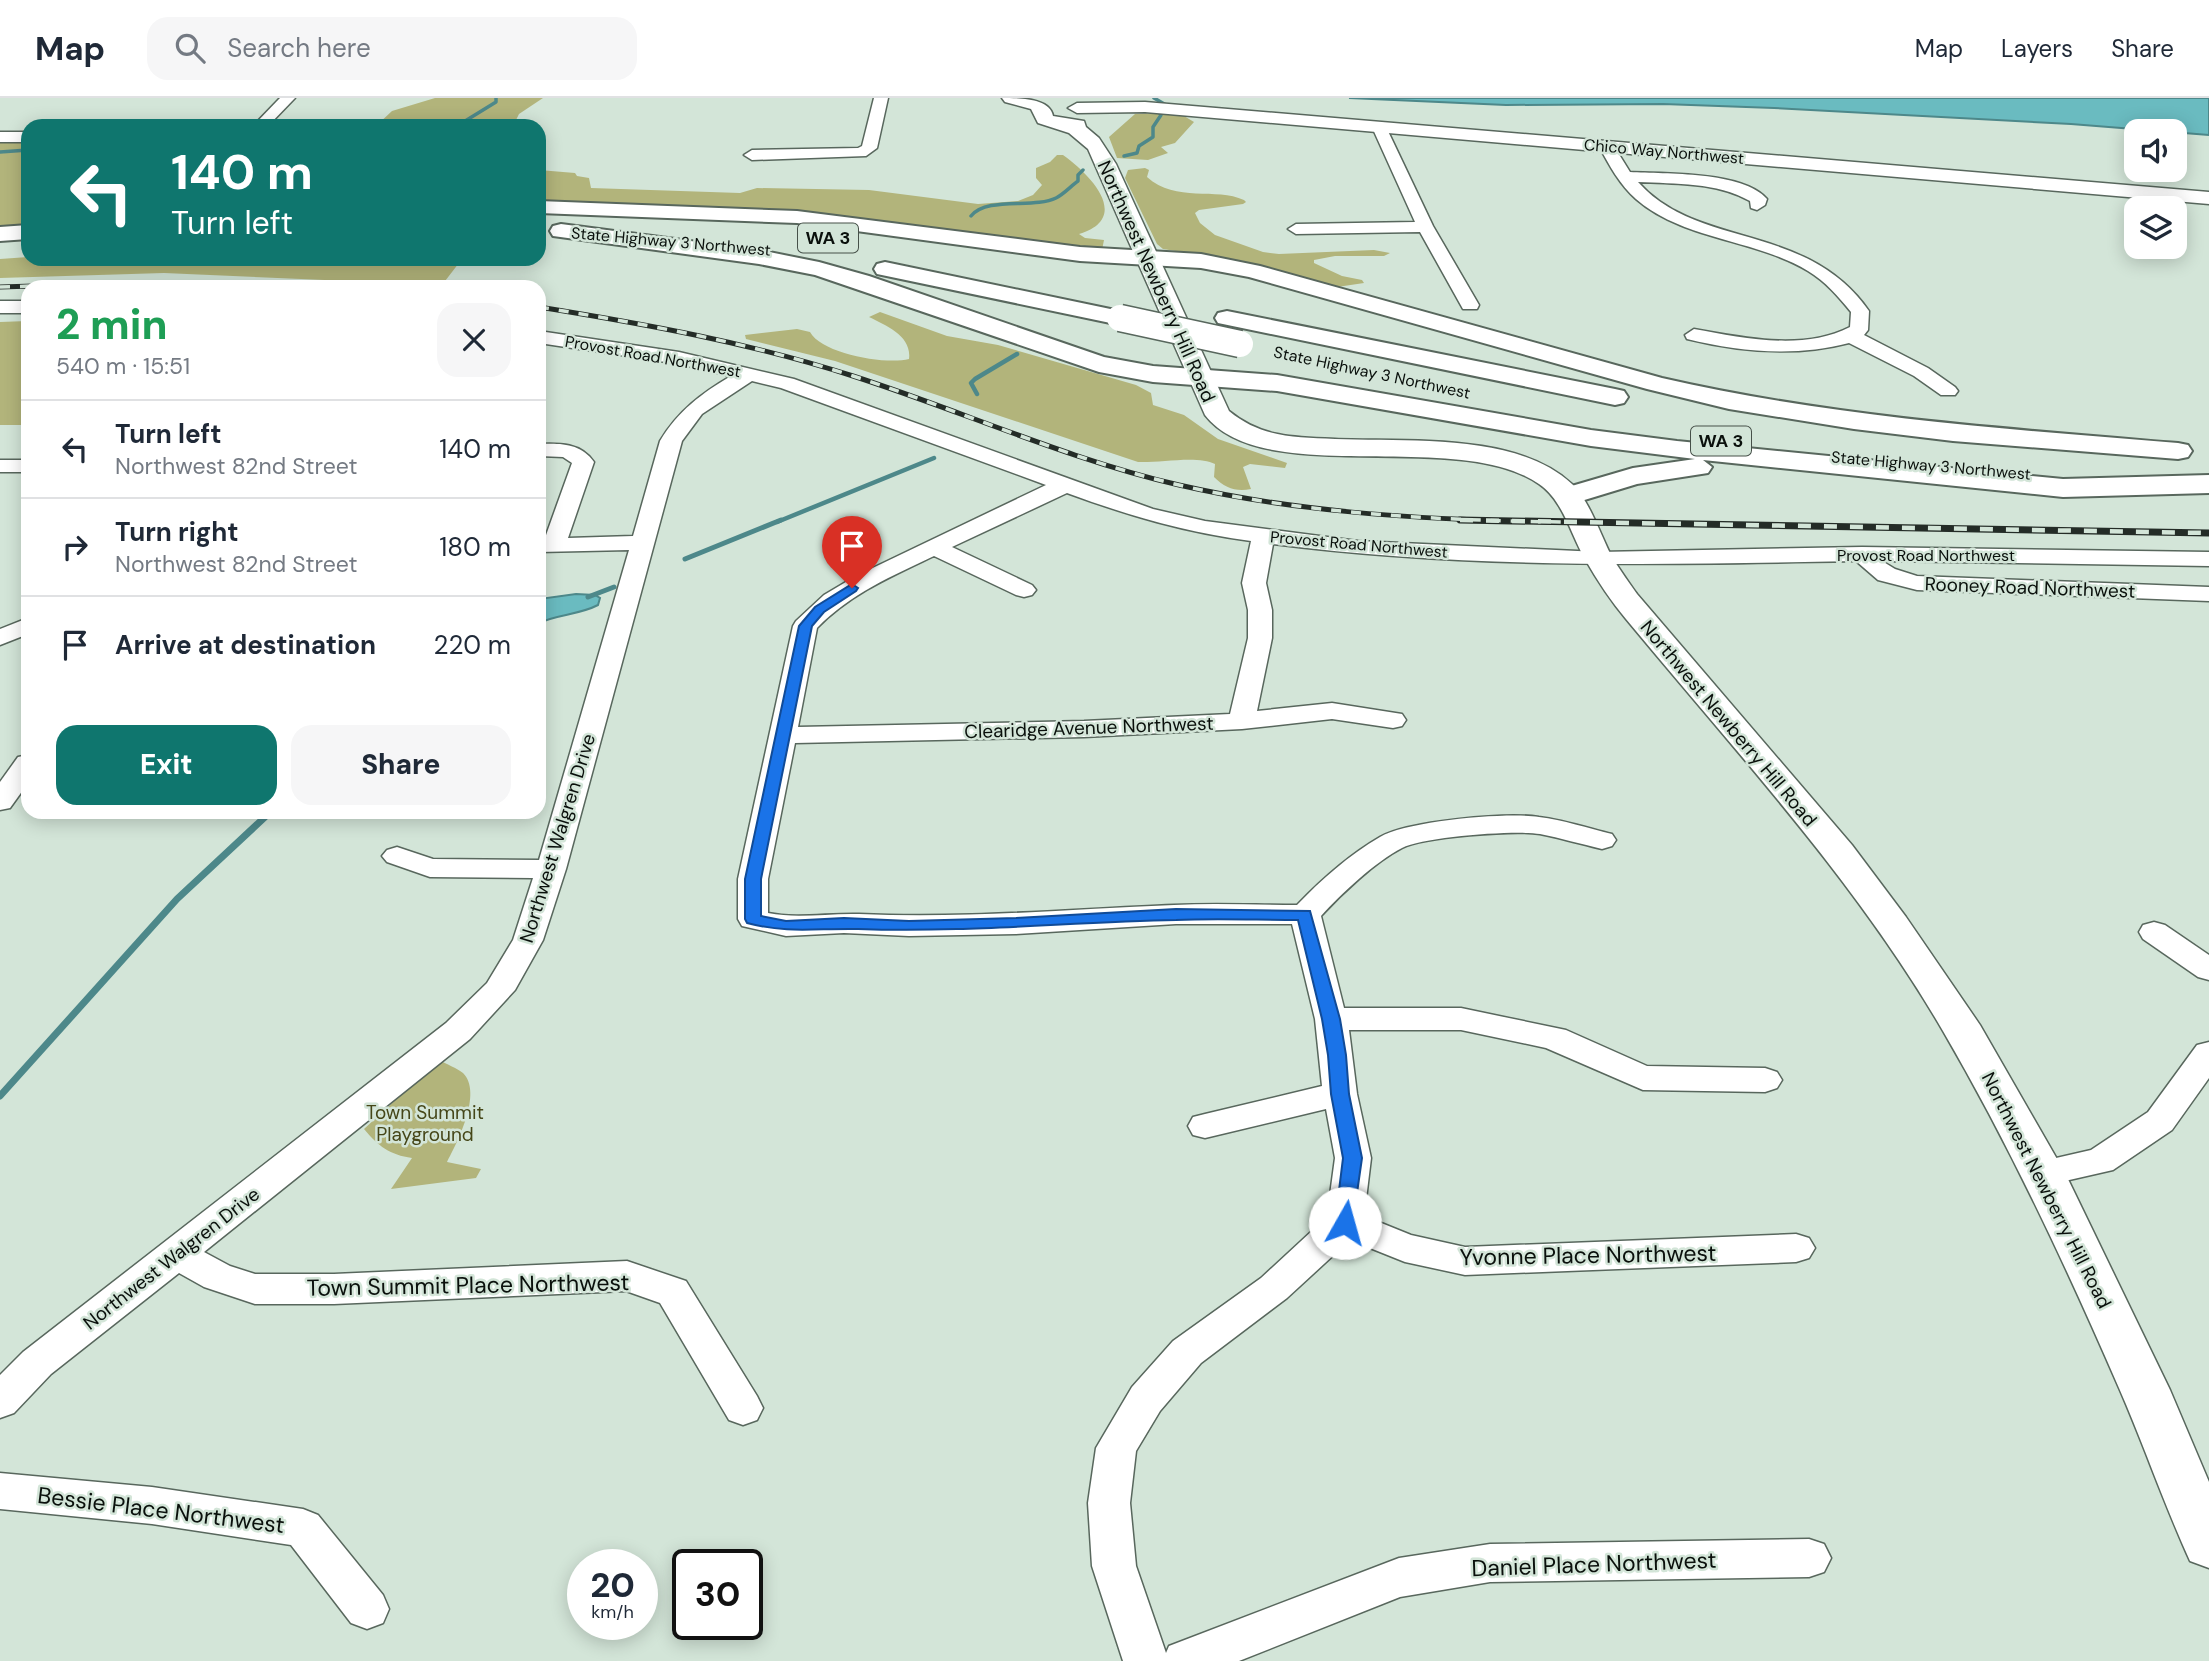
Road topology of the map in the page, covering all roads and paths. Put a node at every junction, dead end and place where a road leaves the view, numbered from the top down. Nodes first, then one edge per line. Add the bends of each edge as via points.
1 (288, 98) edge
2 (881, 98) edge
3 (1118, 106) junction
4 (1074, 108) junction
5 (267, 119) edge
6 (1051, 120) junction
7 (1096, 124) junction
8 (1378, 127) junction
9 (0, 137) edge
10 (21, 137) edge
11 (1606, 146) junction
12 (752, 155) dead end
13 (1627, 177) junction
14 (2209, 198) edge
15 (1757, 205) dead end
16 (546, 209) edge
17 (546, 210) edge
18 (1425, 227) junction
19 (1296, 229) dead end
20 (550, 231) edge
21 (21, 232) edge
22 (0, 234) edge
23 (21, 248) edge
24 (0, 250) edge
25 (1148, 257) junction
26 (939, 258) dead end
27 (1112, 293) dead end
28 (1470, 305) dead end
29 (0, 307) edge
30 (21, 307) edge
31 (1694, 335) dead end
32 (1851, 336) junction
33 (546, 338) edge
34 (749, 374) junction
35 (1200, 376) junction
36 (1948, 391) dead end
37 (546, 450) edge
38 (2178, 451) junction
39 (2209, 452) edge
40 (0, 466) edge
41 (21, 466) edge
42 (2209, 484) edge
43 (1063, 486) junction
44 (2063, 488) junction
45 (1568, 496) junction
46 (1263, 537) junction
47 (643, 543) junction
48 (546, 545) edge
49 (934, 547) junction
50 (1862, 554) junction
51 (1599, 559) junction
52 (2209, 559) edge
53 (1024, 590) dead end
54 (2209, 594) edge
55 (21, 628) edge
56 (0, 638) edge
57 (1393, 720) dead end
58 (1242, 721) junction
59 (784, 735) junction
60 (1602, 840) dead end
61 (397, 856) dead end
62 (551, 869) junction
63 (1305, 915) junction
64 (2154, 932) dead end
65 (2209, 970) edge
66 (1331, 1019) junction
67 (2209, 1053) edge
68 (1765, 1080) dead end
69 (1340, 1094) junction
70 (1205, 1126) dead end
71 (2043, 1173) junction
72 (1345, 1223) junction
73 (1796, 1248) dead end
74 (175, 1253) junction
75 (0, 1401) edge
76 (743, 1408) dead end
77 (0, 1491) edge
78 (2209, 1544) edge
79 (1809, 1558) dead end
80 (367, 1609) dead end
81 (1146, 1661) edge
82 (1185, 1661) edge

1 - 5 street
2 - 12 street via 869,148 861,153
3 - 4 main road, Chico Way Northwest
3 - 7 main road via 1104,110
3 - 8 main road, Chico Way Northwest
4 - 6 main road via 1053,110
4 - 6 main road, Northwest Newberry Hill Road via 1011,98 1040,107
4 - 7 main road via 1095,111
6 - 7 main road, Northwest Newberry Hill Road via 1070,127
7 - 25 main road, Northwest Newberry Hill Road
8 - 11 main road, Chico Way Northwest
8 - 18 street
9 - 10 street
11 - 13 street
11 - 14 main road, Chico Way Northwest
13 - 15 street via 1713,183 1752,194 1759,198
13 - 32 street via 1648,201 1662,208 1780,251 1836,281 1860,312 1859,330
16 - 25 highway via 776,215 1080,254
17 - 26 highway, State Highway 3 Northwest / WA 3 via 752,228
18 - 19 street
18 - 28 street
20 - 35 highway via 799,264 1099,364 1153,374
20 - 42 highway, State Highway 3 Northwest / WA 3, bridge via 687,240 818,257 1603,420 1740,444 1958,470
21 - 22 highway
23 - 24 highway
25 - 35 main road, Northwest Newberry Hill Road
25 - 38 highway via 1241,268 1729,401 1942,432
27 - 38 highway, State Highway 3 Northwest / WA 3 via 1623,399 1795,425 1998,446
29 - 30 street
31 - 32 street via 1767,345 1806,345
32 - 36 street
33 - 34 street, Provost Road Northwest via 679,358
34 - 43 street, Provost Road Northwest via 845,402
34 - 47 street, Northwest Walgren Drive via 700,405 676,431
35 - 44 highway via 1277,383 1634,444
35 - 45 main road, Northwest Newberry Hill Road via 1223,421 1258,439 1300,446 1492,455 1538,471
37 - 48 street via 569,452 583,462
38 - 39 highway, State Highway 3 Northwest / WA 3
40 - 41 street
42 - 44 highway
43 - 46 street, Provost Road Northwest via 1146,514
43 - 49 street
44 - 45 highway via 1706,467 1633,476
45 - 51 main road, Northwest Newberry Hill Road
46 - 51 street, Provost Road Northwest via 1358,548
46 - 58 street via 1254,583 1260,638
47 - 48 street
47 - 62 street, Northwest Walgren Drive
49 - 53 street
49 - 59 street via 838,596 806,626
50 - 51 street, Provost Road Northwest
50 - 52 street, Provost Road Northwest
50 - 54 street, Rooney Road Northwest via 1889,578 1917,583
51 - 71 main road, Northwest Newberry Hill Road via 1638,615 1818,828 1893,925 1983,1062
55 - 56 street
57 - 58 street, Clearidge Avenue Northwest via 1332,711
58 - 59 street, Clearidge Avenue Northwest
59 - 63 street via 753,879 753,919 786,926 909,926 1176,914
60 - 63 street via 1537,825 1421,833 1392,842 1332,886
61 - 62 street via 430,868
62 - 74 street, Northwest Walgren Drive via 528,940 499,990 458,1031 366,1106
63 - 66 street
64 - 65 street
66 - 68 street via 1461,1019 1554,1038 1643,1078
66 - 69 street
67 - 71 street via 2160,1121 2101,1161
69 - 70 street
69 - 72 street via 1353,1158
71 - 78 main road, Northwest Newberry Hill Road via 2145,1390
72 - 73 street, Yvonne Place Northwest via 1405,1248 1465,1261
72 - 81 street via 1274,1288 1187,1352 1146,1399 1116,1448 1109,1503 1114,1566
74 - 75 street, Northwest Walgren Drive via 37,1363
74 - 76 street, Town Summit Place Northwest via 217,1277 255,1289 627,1276 673,1292
77 - 80 street, Bessie Place Northwest via 138,1503 303,1528
79 - 82 street, Daniel Place Northwest via 1490,1563 1399,1578

